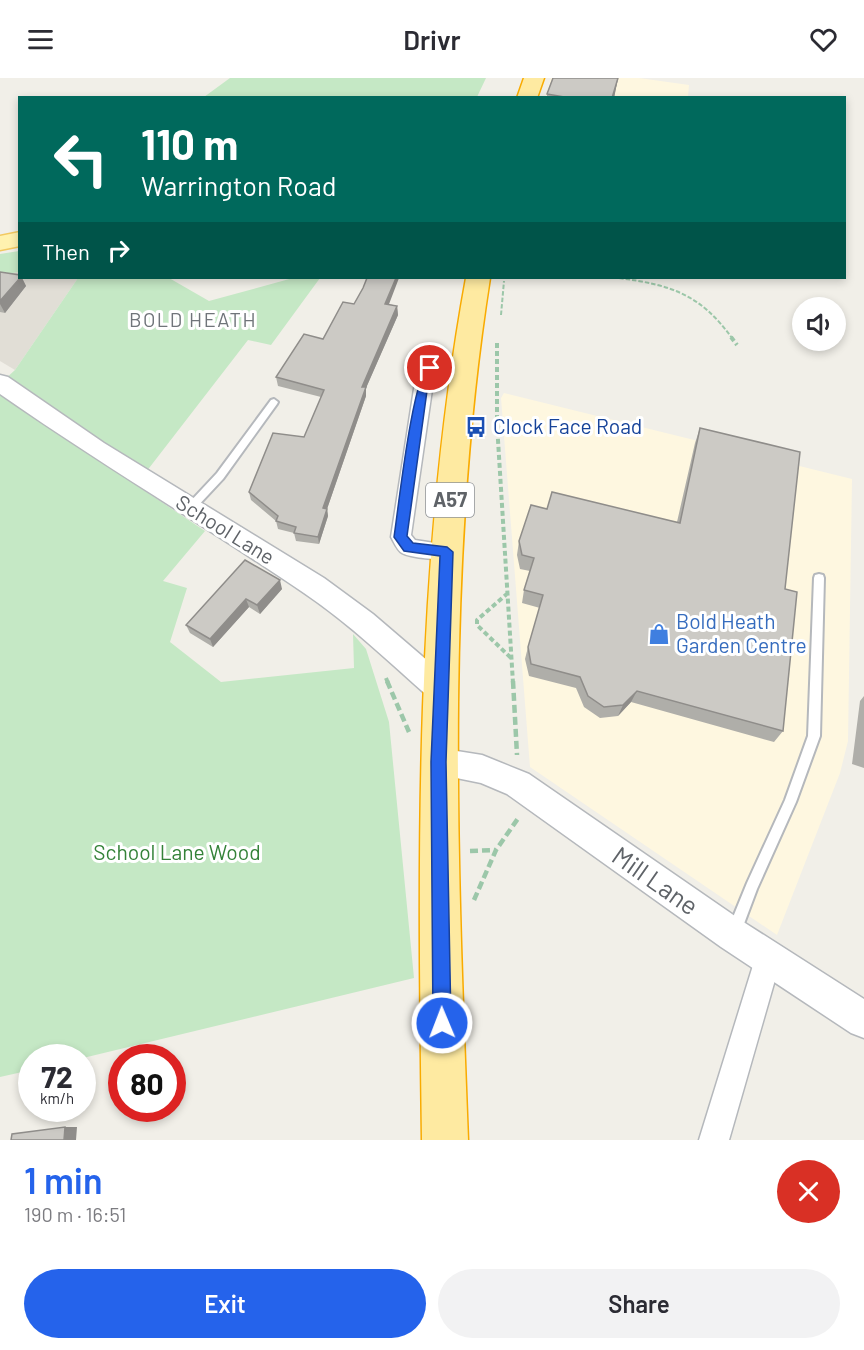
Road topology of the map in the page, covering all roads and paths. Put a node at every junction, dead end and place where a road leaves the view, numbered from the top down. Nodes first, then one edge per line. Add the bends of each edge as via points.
1 (534, 78) edge
2 (528, 96) edge
3 (18, 239) edge
4 (0, 243) edge
5 (478, 279) edge
6 (504, 279) edge
7 (627, 279) edge
8 (500, 321) dead end
9 (498, 332) dead end
10 (737, 345) dead end
11 (464, 360) junction
12 (0, 383) edge
13 (274, 402) dead end
14 (190, 507) junction
15 (447, 552) junction
16 (819, 578) dead end
17 (508, 592) junction
18 (512, 659) junction
19 (383, 673) dead end
20 (441, 689) junction
21 (410, 735) dead end
22 (517, 757) dead end
23 (438, 762) junction
24 (519, 817) dead end
25 (472, 905) dead end
26 (733, 935) junction
27 (768, 959) junction
28 (864, 1020) edge
29 (719, 1138) edge
30 (445, 1140) edge

1 - 2 highway
3 - 4 main road
5 - 11 highway, A57
6 - 8 path
7 - 10 path via 687,294 718,316
9 - 17 path via 497,424
11 - 15 highway, A57
11 - 15 street via 430,368 425,376 401,537 409,547
12 - 14 street, School Lane
13 - 14 lane via 220,476
14 - 20 street, School Lane via 323,592
15 - 20 highway, A57
16 - 26 lane via 814,736
17 - 18 path
17 - 18 path via 477,620 477,625
18 - 22 path
19 - 21 path
20 - 23 highway, A57
23 - 26 street, Mill Lane via 482,769 518,784
23 - 30 highway, A57
24 - 25 path via 496,850
26 - 27 street, Mill Lane
27 - 28 street, Mill Lane
27 - 29 street

